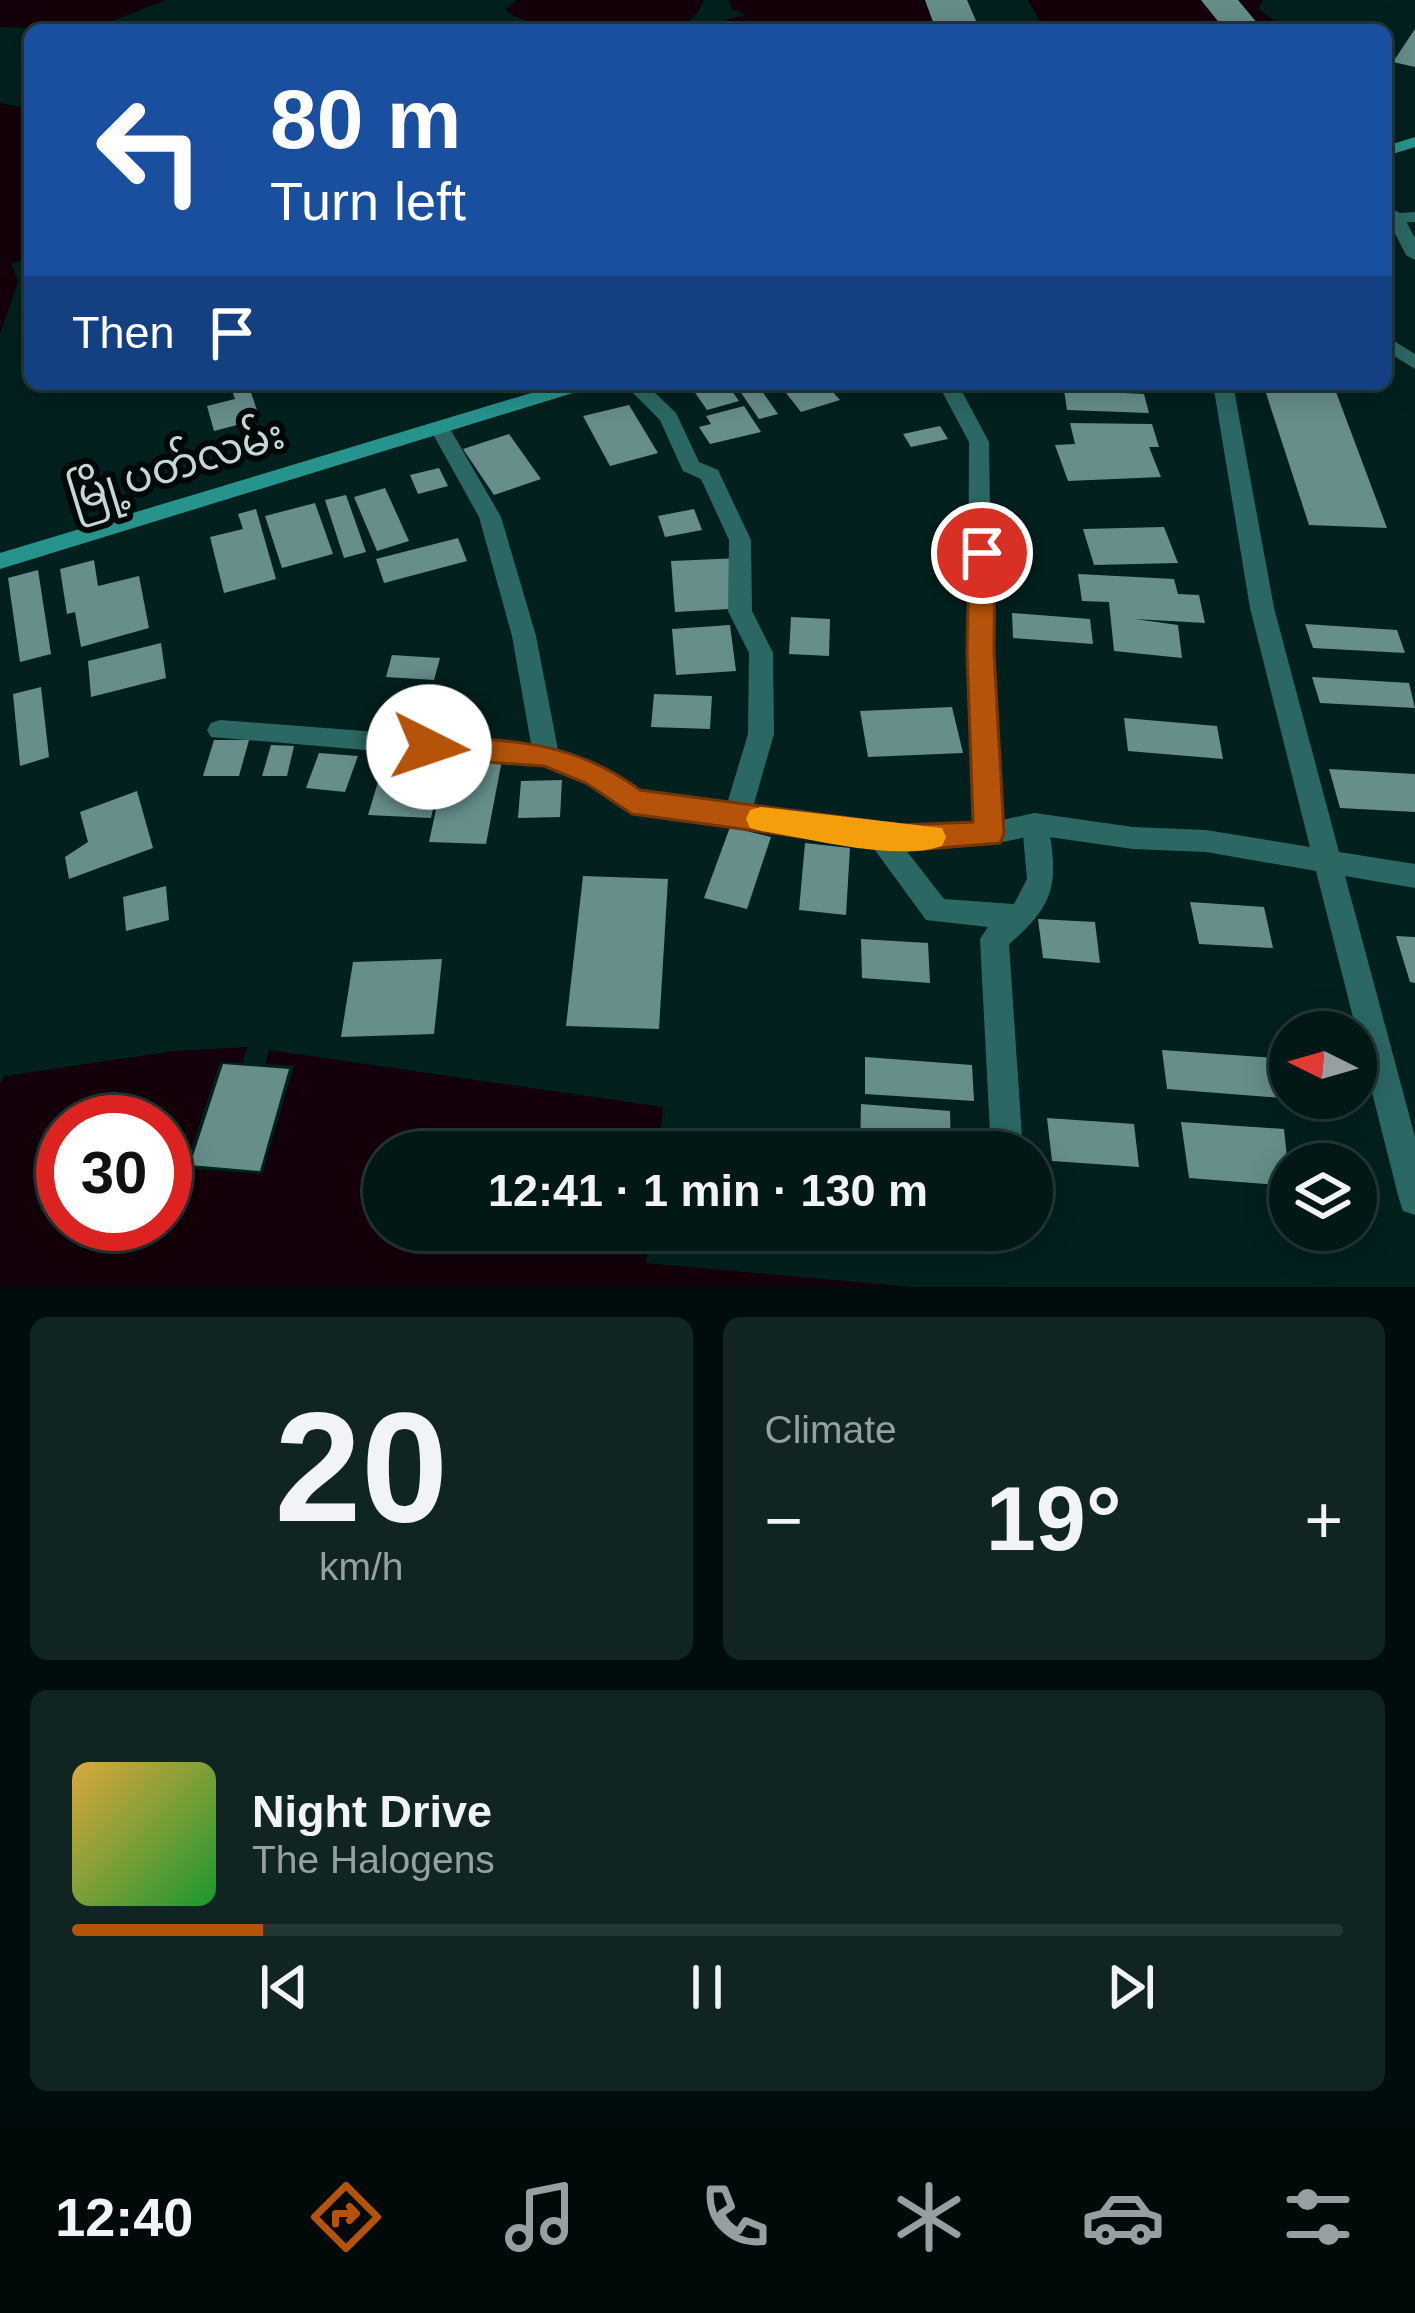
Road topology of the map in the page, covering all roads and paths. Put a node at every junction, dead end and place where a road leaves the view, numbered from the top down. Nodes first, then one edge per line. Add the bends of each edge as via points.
1 (1399, 215) edge
2 (1415, 255) edge
3 (562, 390) edge
4 (640, 390) edge
5 (951, 390) edge
6 (1224, 390) edge
7 (440, 427) junction
8 (0, 561) edge
9 (220, 730) dead end
10 (546, 755) junction
11 (737, 816) junction
12 (1034, 824) junction
13 (989, 834) junction
14 (878, 835) junction
15 (1328, 863) junction
16 (1415, 876) edge
17 (1022, 916) junction
18 (1006, 1131) edge
19 (1415, 1199) edge

1 - 2 street
3 - 7 main road, မြို့ပတ်လမ်း
4 - 11 street via 669,417 690,466 710,475 740,540 740,611 761,653 761,734
5 - 13 street via 979,442
6 - 15 street via 1262,608
7 - 8 main road, မြို့ပတ်လမ်း
7 - 10 street via 490,517
9 - 10 street
10 - 11 street via 596,774 632,802
11 - 14 street
12 - 13 street
12 - 15 street
12 - 17 street via 1042,866 1034,907
13 - 14 street
14 - 17 street via 936,911
15 - 16 street
15 - 19 street
17 - 18 street via 994,939

